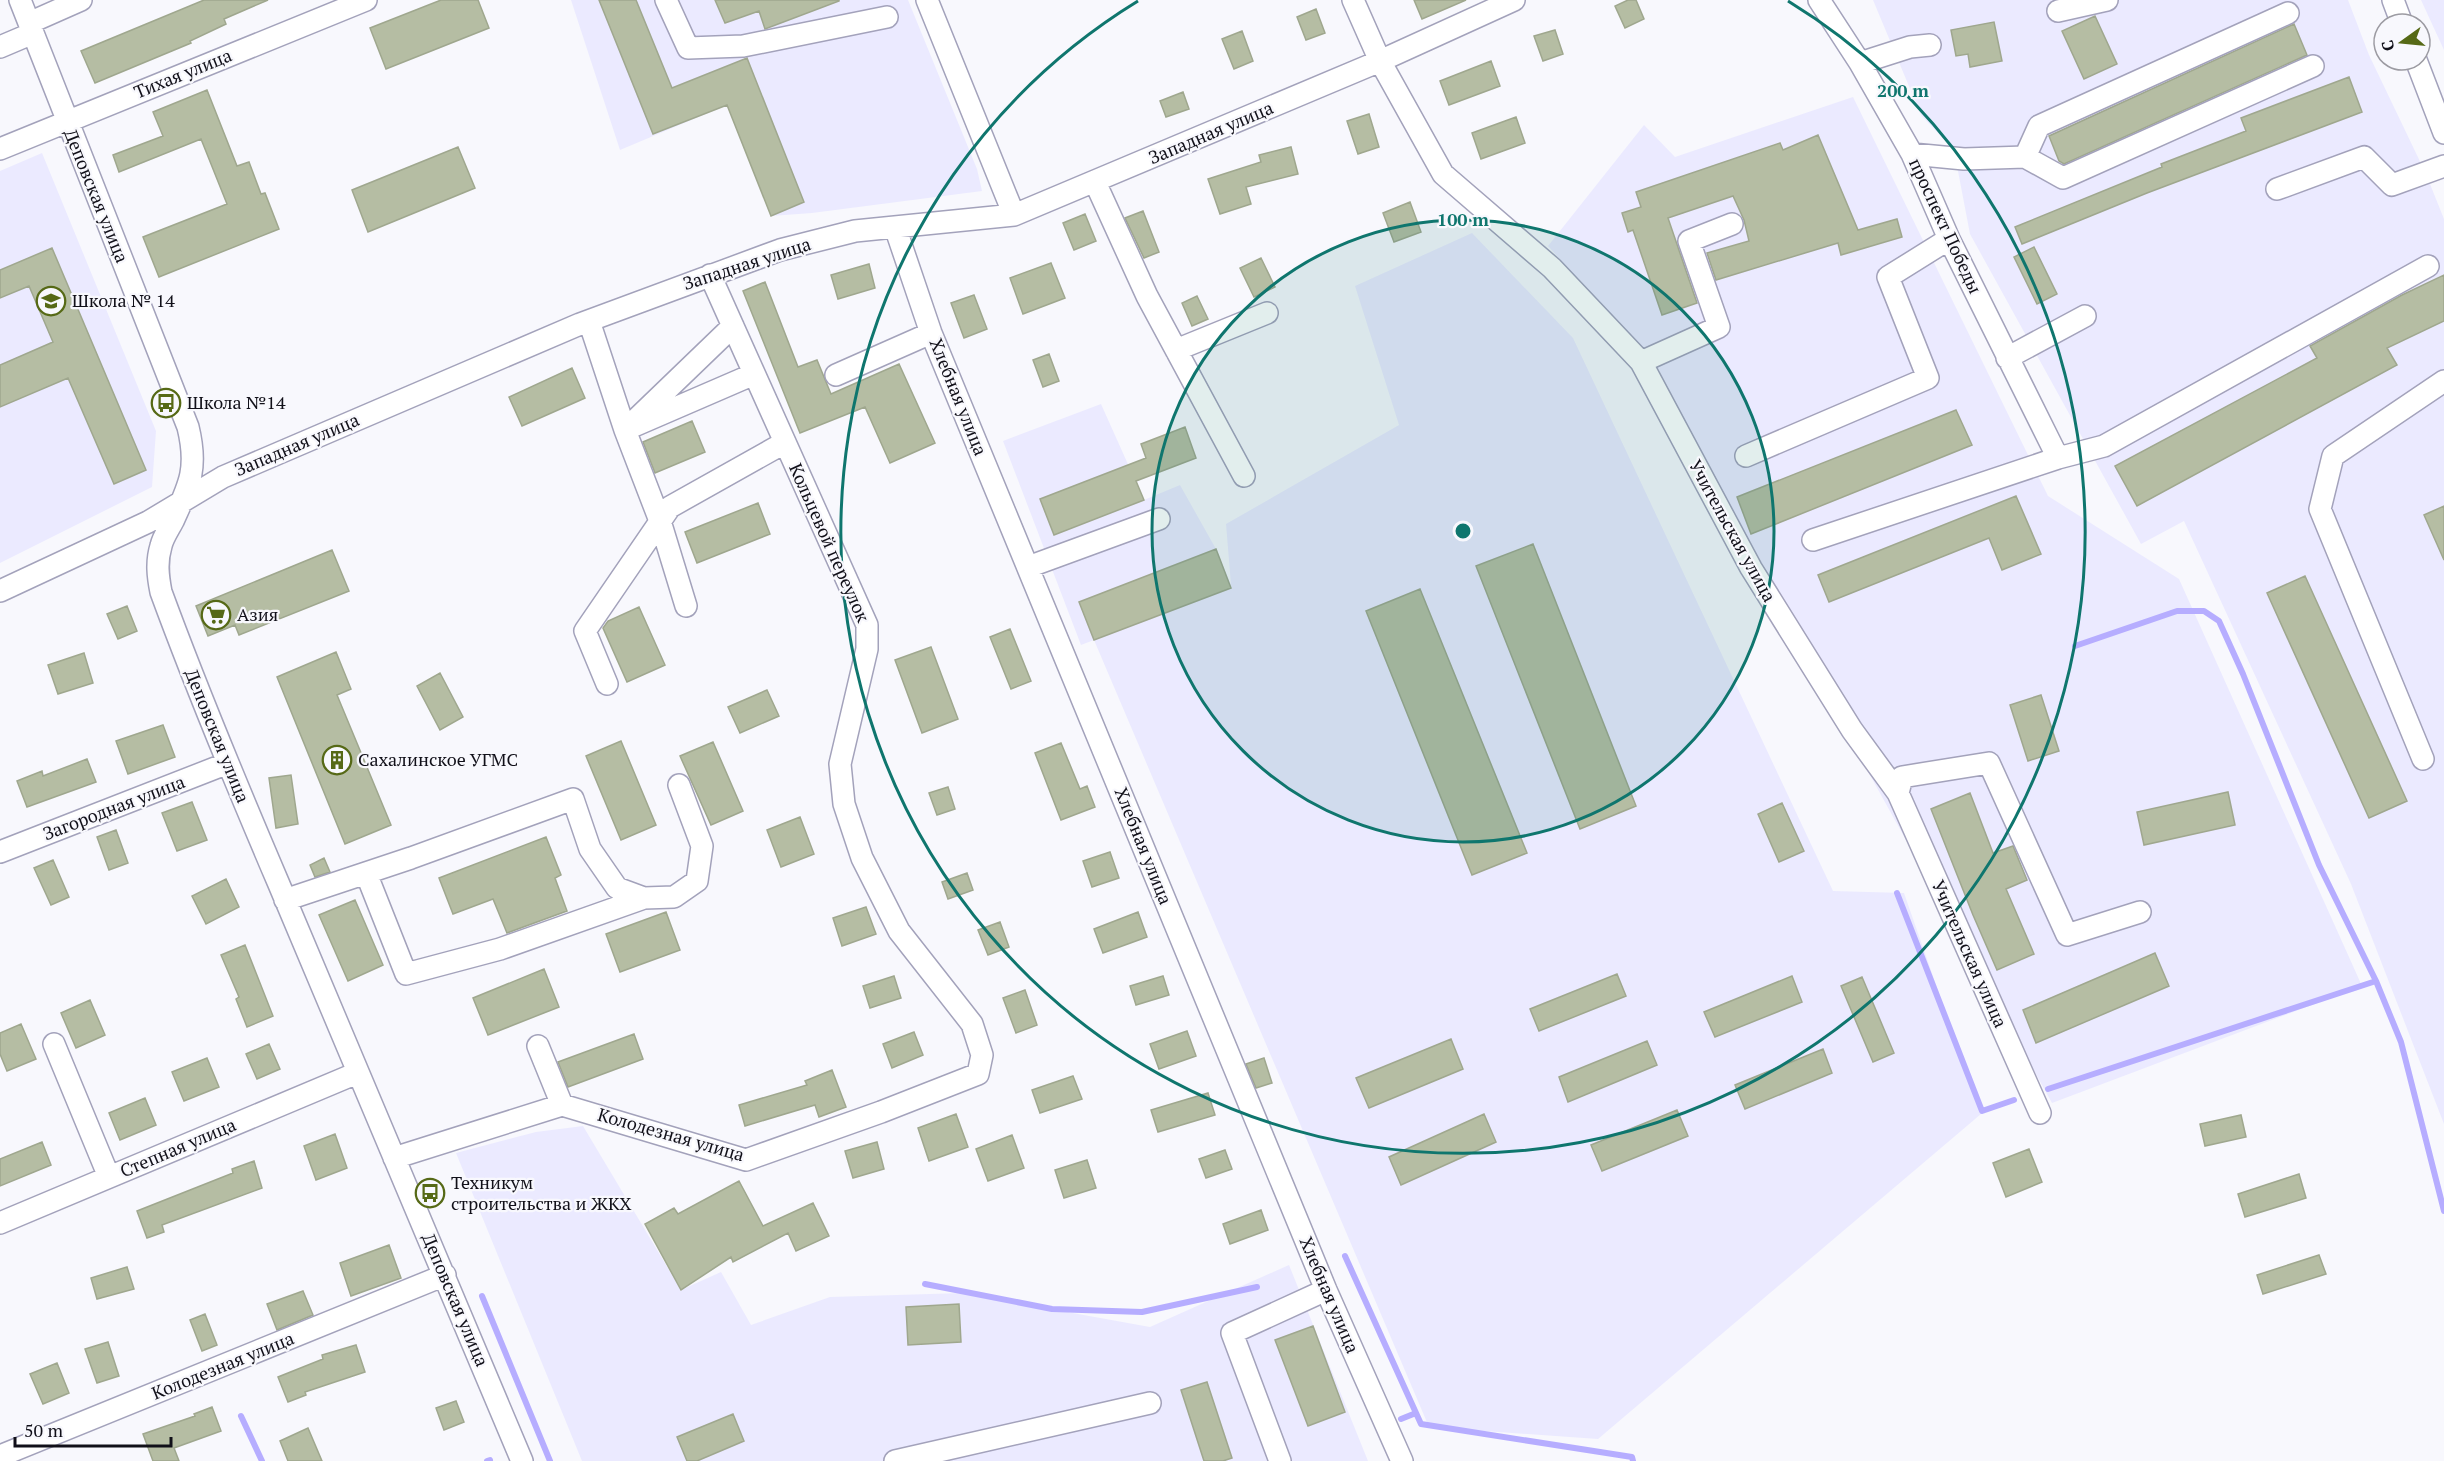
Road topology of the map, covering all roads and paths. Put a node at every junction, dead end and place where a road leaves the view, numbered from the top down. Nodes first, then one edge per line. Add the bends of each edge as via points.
1 (20, 0) edge
2 (366, 0) edge
3 (666, 0) edge
4 (927, 0) edge
5 (1353, 0) edge
6 (1514, 0) edge
7 (1819, 0) edge
8 (2107, 0) edge
9 (74, 1) edge
10 (2058, 11) dead end
11 (2288, 14) dead end
12 (887, 17) dead end
13 (31, 28) junction
14 (1930, 45) dead end
15 (0, 47) edge
16 (1380, 62) junction
17 (1860, 63) junction
18 (2313, 66) dead end
19 (2424, 72) edge
20 (2437, 91) edge
21 (66, 122) junction
22 (2444, 133) edge
23 (0, 149) edge
24 (1912, 154) junction
25 (2025, 157) junction
26 (2444, 166) edge
27 (1095, 182) junction
28 (2277, 189) dead end
29 (1014, 215) junction
30 (1732, 224) dead end
31 (896, 227) junction
32 (1949, 239) junction
33 (2428, 266) dead end
34 (710, 275) junction
35 (1267, 313) dead end
36 (2085, 316) dead end
37 (589, 321) junction
38 (733, 326) junction
39 (932, 333) junction
40 (1176, 350) junction
41 (2007, 357) junction
42 (1641, 362) junction
43 (754, 374) junction
44 (836, 375) dead end
45 (2444, 381) edge
46 (625, 430) junction
47 (784, 443) junction
48 (1746, 456) dead end
49 (2058, 458) junction
50 (1244, 476) dead end
51 (183, 499) junction
52 (1159, 519) dead end
53 (660, 521) junction
54 (1813, 540) dead end
55 (1029, 567) junction
56 (0, 591) edge
57 (686, 606) dead end
58 (607, 684) dead end
59 (2423, 759) dead end
60 (228, 764) junction
61 (679, 785) dead end
62 (1898, 793) junction
63 (0, 852) edge
64 (366, 873) junction
65 (644, 898) junction
66 (285, 900) junction
67 (2140, 912) dead end
68 (54, 1044) dead end
69 (538, 1046) dead end
70 (357, 1073) junction
71 (978, 1074) joint
72 (562, 1105) junction
73 (2040, 1113) dead end
74 (394, 1158) junction
75 (109, 1177) junction
76 (0, 1223) edge
77 (446, 1275) junction
78 (1326, 1290) junction
79 (1150, 1403) dead end
80 (0, 1456) edge
81 (522, 1461) edge
82 (895, 1461) edge
83 (1280, 1461) edge
84 (1402, 1461) edge

1 - 13 street, Деповская улица
2 - 21 street, Тихая улица
3 - 12 street via 688,48 743,46
4 - 29 street
5 - 16 street, Учительская улица
6 - 16 street, Западная улица
7 - 17 street, проспект Победы
8 - 10 street
9 - 13 street
11 - 25 street via 2039,126
13 - 15 street
13 - 21 street, Деповская улица
14 - 17 street via 1910,47
16 - 27 street, Западная улица
16 - 42 street, Учительская улица via 1443,174 1552,268
17 - 24 street, проспект Победы
18 - 25 street via 2063,178
19 - 20 street
20 - 22 street
21 - 23 street, Тихая улица
21 - 51 street, Деповская улица via 188,427 194,450 193,470
24 - 25 street via 1964,159
24 - 32 street, проспект Победы
26 - 28 street via 2392,185 2364,157
27 - 29 street, Западная улица
27 - 40 street
29 - 31 street, Западная улица
30 - 42 street via 1689,241 1719,327
31 - 34 street, Западная улица via 855,231 780,250
31 - 39 street, Хлебная улица
32 - 41 street, проспект Победы
32 - 48 street via 1888,277 1928,378
33 - 49 street via 2104,446
34 - 37 street, Западная улица
34 - 38 street, Кольцевой переулок
35 - 40 street
36 - 41 street
37 - 46 street
37 - 51 street, Западная улица via 223,477
38 - 43 street, Кольцевой переулок
38 - 46 street
39 - 44 street
39 - 55 street, Хлебная улица
40 - 50 street
41 - 49 street, проспект Победы
42 - 62 street, Учительская улица via 1751,568 1852,730
43 - 46 street
43 - 47 street, Кольцевой переулок
45 - 59 street via 2333,456 2320,509
46 - 53 street
47 - 53 street via 670,507
47 - 71 street, Кольцевой переулок via 867,626 867,649 840,764 844,804 862,858 899,931 972,1024 982,1055
49 - 54 street
51 - 56 street, Западная улица via 148,522
51 - 60 street, Деповская улица via 161,545 157,569 161,592
52 - 55 street
53 - 57 street
53 - 58 street via 585,631
55 - 78 street, Хлебная улица
60 - 63 street, Загородная улица
60 - 66 street, Деповская улица
61 - 65 street via 702,846 697,881 674,897
62 - 67 street via 1902,777 1989,763 2067,935
62 - 73 street, Учительская улица
64 - 65 street via 573,799 590,849 617,888
64 - 65 street via 405,974 500,949
64 - 66 street
66 - 70 street, Деповская улица
68 - 75 street
69 - 72 street
70 - 74 street, Деповская улица
70 - 75 street, Степная улица
71 - 72 street, Колодезная улица via 746,1160
72 - 74 street
74 - 77 street, Деповская улица
75 - 76 street, Степная улица
77 - 80 street, Колодезная улица
77 - 81 street, Деповская улица
78 - 83 street via 1232,1333
78 - 84 street, Хлебная улица
79 - 82 street

